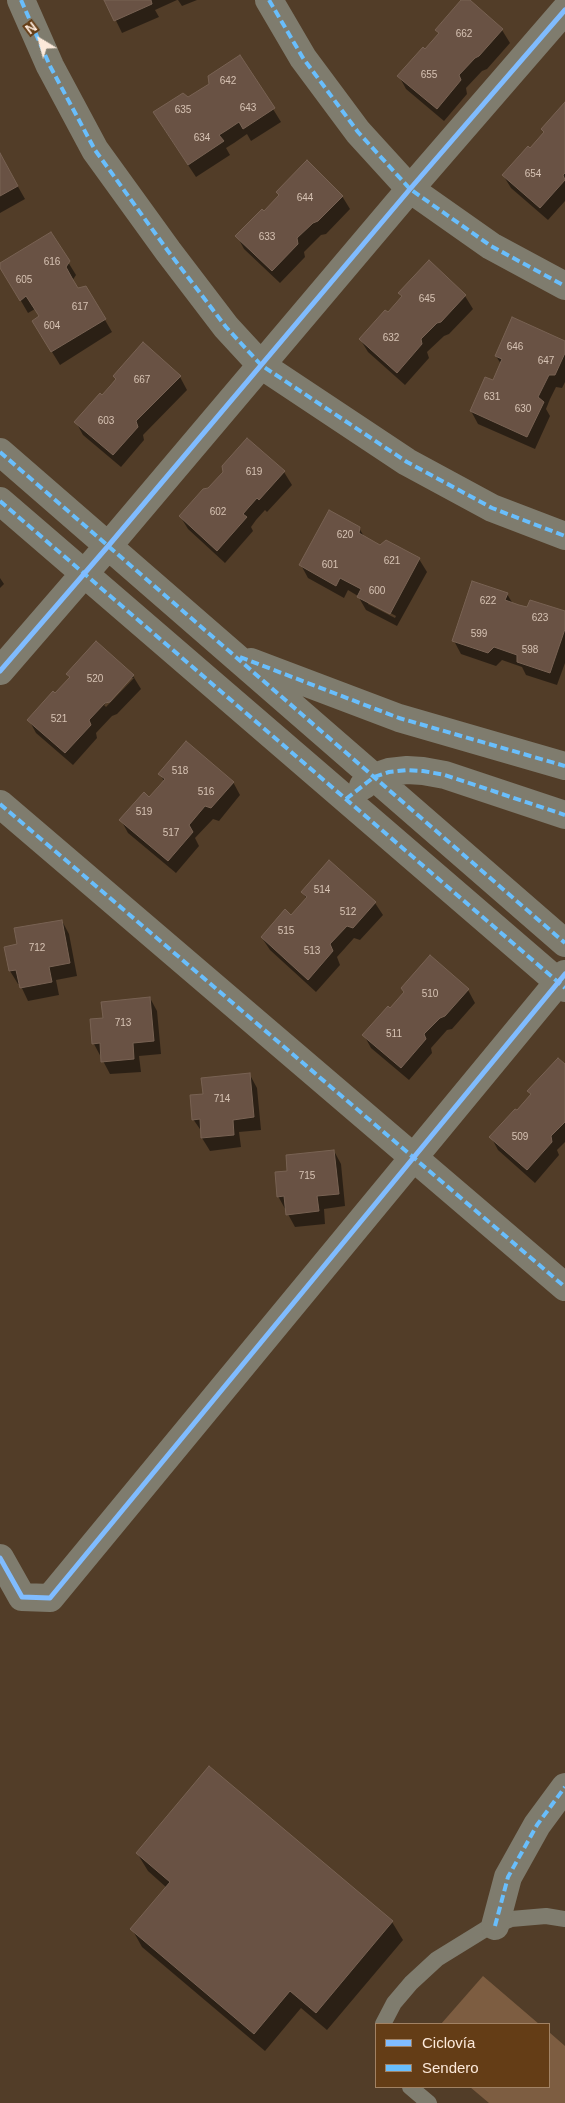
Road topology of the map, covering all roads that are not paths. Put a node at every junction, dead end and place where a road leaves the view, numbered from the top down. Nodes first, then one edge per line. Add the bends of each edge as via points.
1 (21, 0) edge
2 (269, 0) edge
3 (565, 10) edge
4 (410, 189) junction
5 (565, 286) edge
6 (261, 364) junction
7 (0, 452) edge
8 (0, 500) edge
9 (565, 536) edge
10 (109, 545) junction
11 (84, 573) junction
12 (236, 656) junction
13 (0, 671) edge
14 (565, 766) edge
15 (374, 777) junction
16 (346, 799) junction
17 (0, 804) edge
18 (565, 815) edge
19 (565, 943) edge
20 (563, 981) edge
21 (413, 1157) junction
22 (565, 1287) edge
23 (0, 1558) edge
24 (565, 1787) edge
25 (565, 1919) edge
26 (496, 1926) junction
27 (384, 2023) edge
28 (411, 2088) edge
29 (429, 2103) edge

1 - 6 street via 50,66 95,150 226,327
2 - 4 street via 303,58 358,132
3 - 4 street
4 - 5 street via 491,246
4 - 6 street
6 - 9 street via 407,462 492,508
6 - 10 street
7 - 10 street
8 - 11 street
10 - 11 street
10 - 12 street
11 - 13 street
11 - 16 street
12 - 14 street via 399,718
12 - 15 street
15 - 16 street
15 - 18 street via 407,770 445,775
15 - 19 street
16 - 20 street
17 - 21 street
20 - 21 street
21 - 22 street
21 - 23 street via 50,1598 22,1598
24 - 26 street via 537,1825 508,1877
25 - 26 lane via 546,1916 511,1919
26 - 27 lane via 436,1959 411,1982
28 - 29 lane

